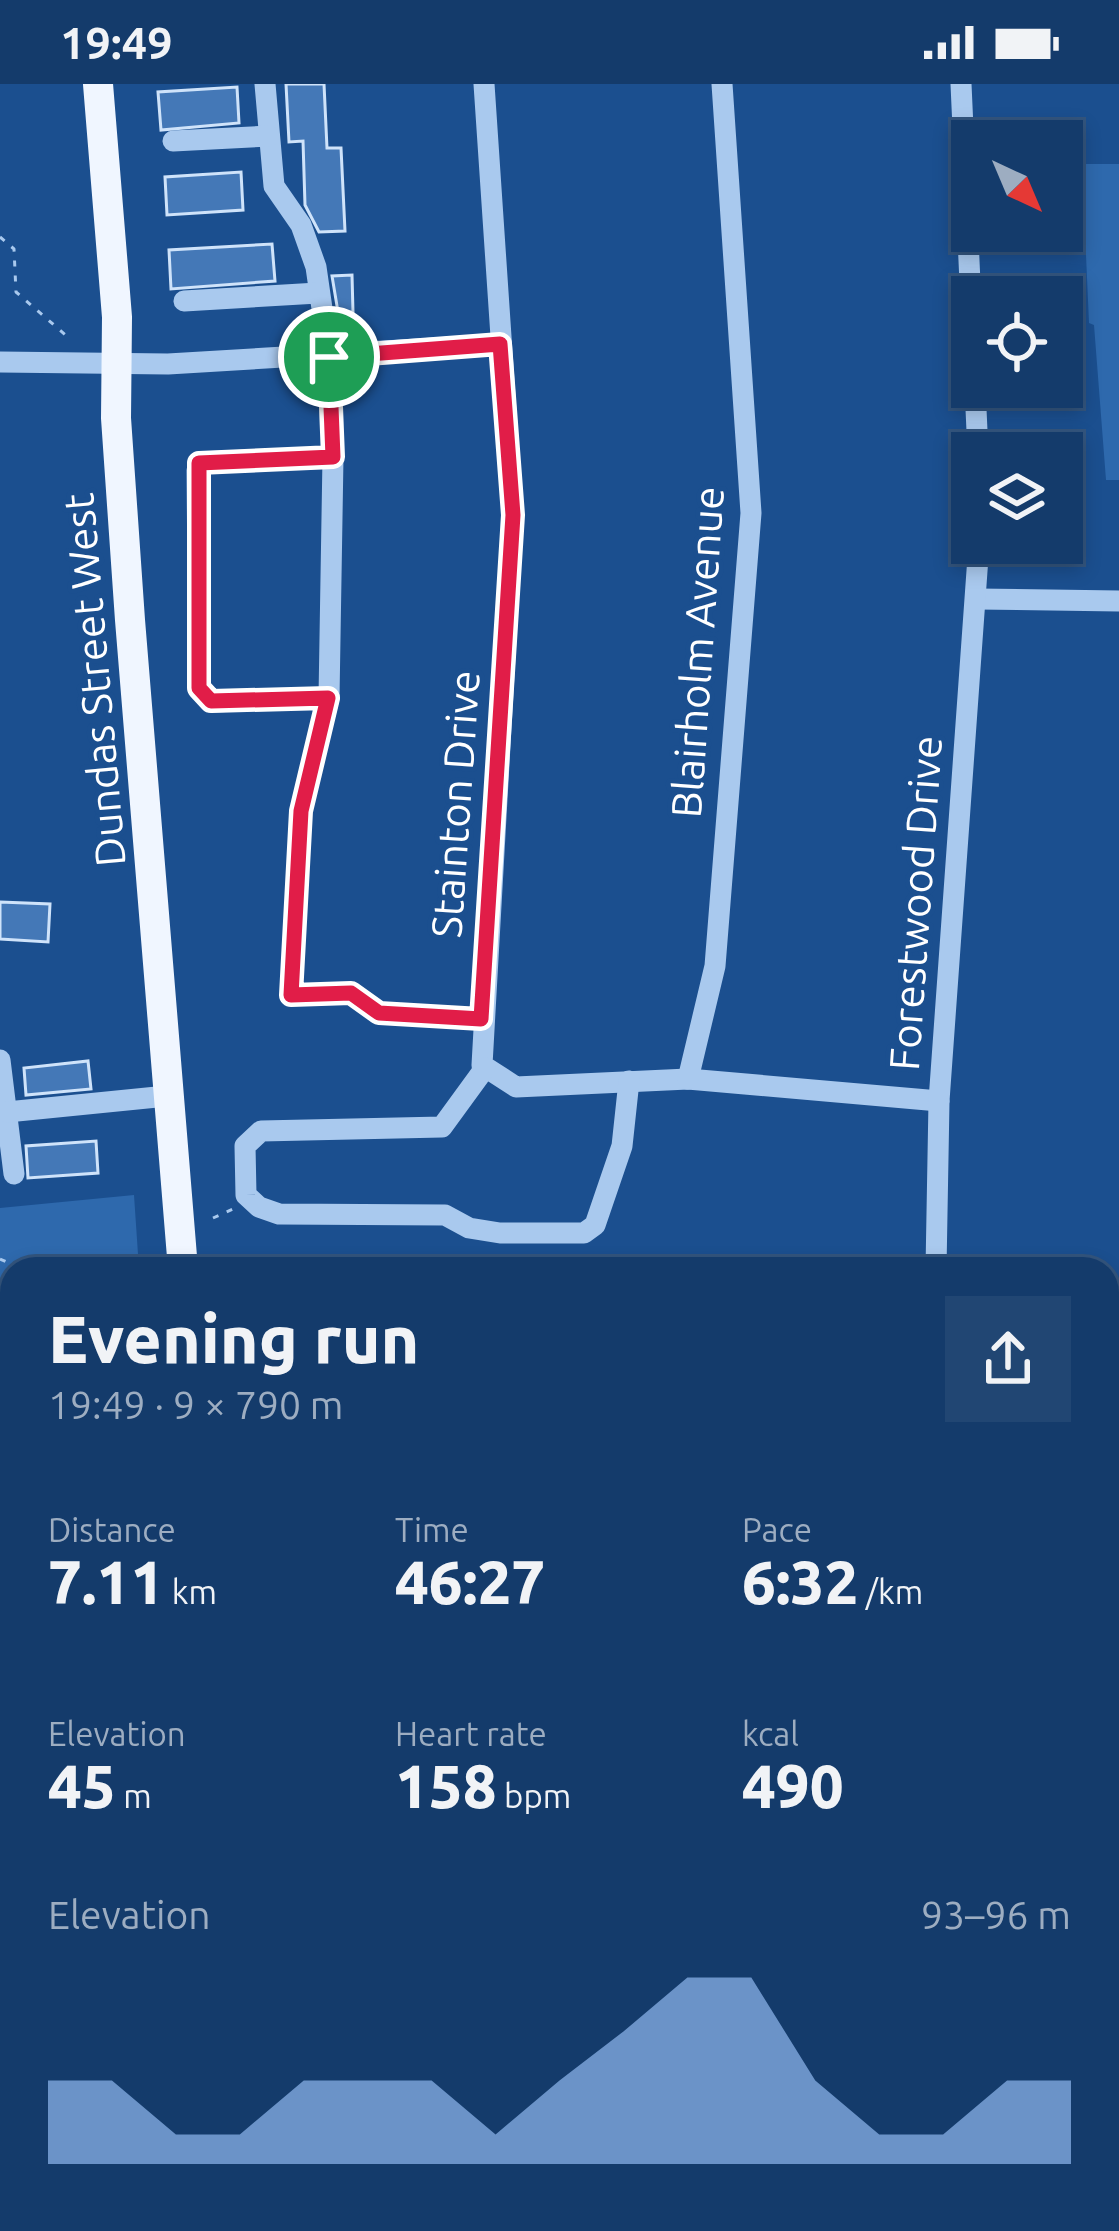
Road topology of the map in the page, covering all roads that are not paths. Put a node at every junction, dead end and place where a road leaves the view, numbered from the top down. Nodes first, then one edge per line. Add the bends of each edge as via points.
1 (98, 84) edge
2 (265, 84) edge
3 (484, 84) edge
4 (722, 84) edge
5 (961, 84) edge
6 (269, 136) junction
7 (173, 141) dead end
8 (970, 276) edge
9 (318, 293) junction
10 (184, 301) dead end
11 (500, 344) junction
12 (329, 357) junction
13 (0, 362) edge
14 (116, 364) junction
15 (333, 457) junction
16 (979, 564) edge
17 (977, 599) junction
18 (1119, 601) edge
19 (328, 698) junction
20 (481, 1019) junction
21 (0, 1060) edge
22 (485, 1068) junction
23 (688, 1079) junction
24 (629, 1081) junction
25 (167, 1096) junction
26 (939, 1102) junction
27 (8, 1112) junction
28 (14, 1174) dead end
29 (182, 1257) edge
30 (936, 1257) edge

1 - 14 main road, Dundas Street West
2 - 6 street
3 - 11 street, Stainton Drive
4 - 23 street, Blairholm Avenue via 751,513 715,966
5 - 8 street
6 - 7 street
6 - 9 street via 274,186 311,244
9 - 10 street
9 - 12 street
11 - 12 street
11 - 20 street, Stainton Drive via 513,515
12 - 14 street
12 - 15 street
13 - 14 street
14 - 25 main road, Dundas Street West
15 - 19 street
15 - 19 street via 199,463 197,472 199,688 211,701
16 - 17 street, Forestwood Drive
17 - 18 street
17 - 26 street, Forestwood Drive
19 - 20 street via 301,811 291,995 351,993 379,1013
20 - 22 street, Stainton Drive
21 - 27 street
22 - 24 street via 516,1087
22 - 24 street via 442,1126 261,1131 245,1146 246,1195 279,1214 445,1215 500,1233 584,1233 595,1225 622,1145
23 - 24 street
23 - 26 street
25 - 27 street
25 - 29 main road, Dundas Street West
26 - 30 street, Forestwood Drive
27 - 28 street

